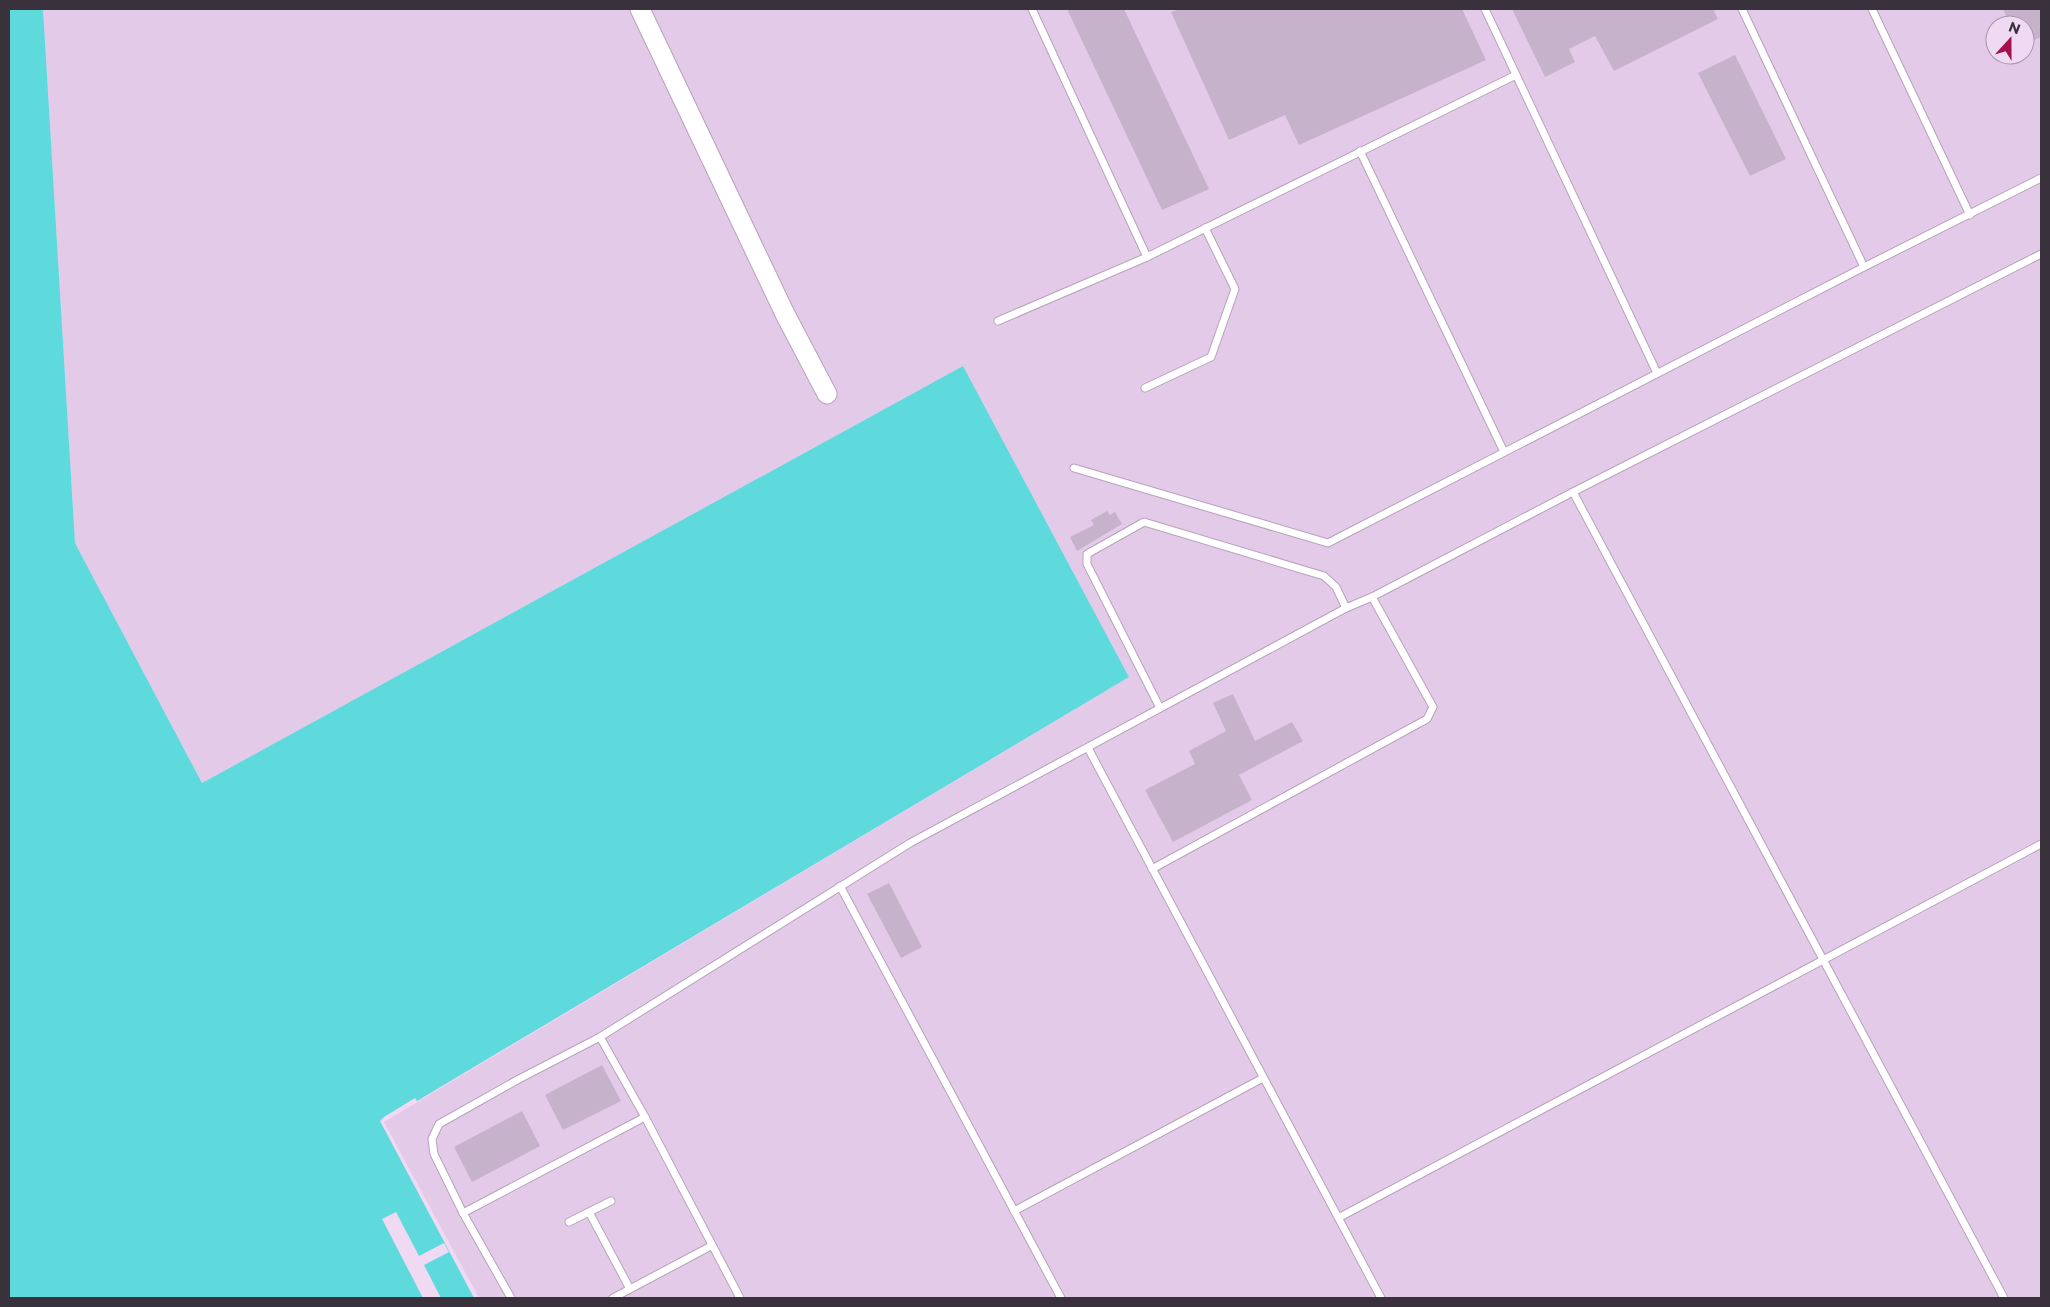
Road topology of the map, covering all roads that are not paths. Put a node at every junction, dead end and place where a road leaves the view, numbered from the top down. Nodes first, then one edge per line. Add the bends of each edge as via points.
1 (640, 9) edge
2 (1032, 9) edge
3 (1485, 9) edge
4 (1742, 9) edge
5 (1872, 9) edge
6 (1516, 75) junction
7 (1360, 151) junction
8 (2041, 178) edge
9 (1970, 214) junction
10 (1205, 228) junction
11 (2041, 254) edge
12 (1147, 257) junction
13 (1864, 267) junction
14 (998, 321) dead end
15 (1657, 373) junction
16 (1145, 388) dead end
17 (828, 394) dead end
18 (1504, 452) junction
19 (1074, 468) dead end
20 (1573, 492) junction
21 (1372, 597) junction
22 (1346, 608) junction
23 (1160, 708) junction
24 (1088, 748) junction
25 (2041, 844) edge
26 (1152, 869) junction
27 (840, 886) junction
28 (1823, 961) junction
29 (600, 1037) junction
30 (1263, 1078) junction
31 (645, 1117) junction
32 (611, 1201) dead end
33 (1014, 1210) junction
34 (589, 1212) junction
35 (463, 1213) junction
36 (1340, 1217) junction
37 (569, 1222) dead end
38 (712, 1246) junction
39 (630, 1289) junction
40 (511, 1298) edge
41 (613, 1298) edge
42 (740, 1298) edge
43 (1061, 1298) edge
44 (1381, 1298) edge
45 (2004, 1298) edge

1 - 17 street via 785,314
2 - 12 lane
3 - 6 lane
4 - 13 lane
5 - 9 lane
6 - 7 lane
6 - 15 lane
7 - 10 lane
7 - 18 lane
8 - 9 lane
9 - 13 lane
10 - 12 lane
10 - 16 lane via 1235,288 1211,357
11 - 20 lane
12 - 14 lane
13 - 15 lane
15 - 18 lane
18 - 19 lane via 1328,543
20 - 21 lane
20 - 28 lane
21 - 22 lane
21 - 26 lane via 1433,707 1427,719
22 - 23 lane
22 - 23 lane via 1336,587 1324,576 1144,522 1086,557
23 - 24 lane
24 - 26 lane
24 - 27 lane via 959,816
25 - 28 lane
26 - 30 lane
27 - 29 lane
27 - 33 lane
28 - 36 lane
28 - 45 lane
29 - 31 lane
29 - 35 lane via 439,1124 432,1139 434,1154
30 - 33 lane
30 - 36 lane
31 - 35 lane
31 - 38 lane
32 - 34 lane
33 - 43 lane
34 - 37 lane
34 - 39 lane
35 - 40 lane
36 - 44 lane
38 - 39 lane
38 - 42 lane
39 - 41 lane

